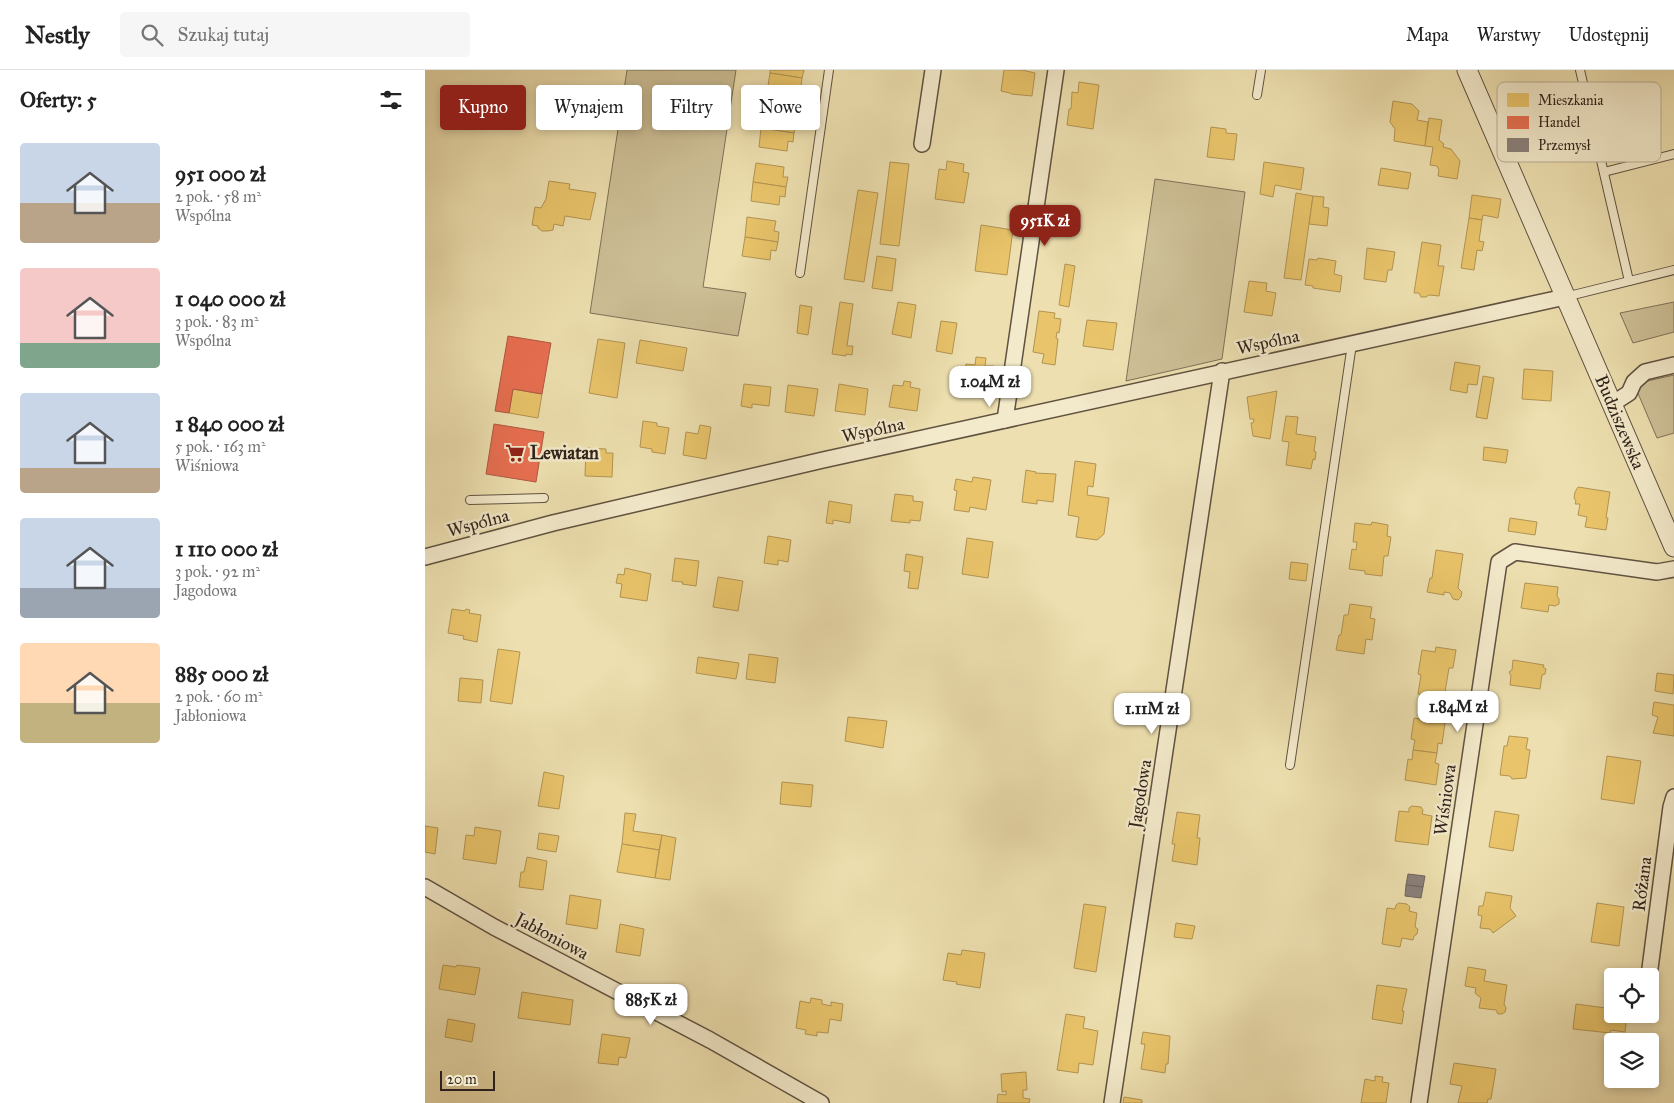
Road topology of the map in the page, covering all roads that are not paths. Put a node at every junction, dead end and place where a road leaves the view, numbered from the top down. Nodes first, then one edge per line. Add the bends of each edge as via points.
1 (829, 70) edge
2 (933, 70) edge
3 (1056, 70) edge
4 (1261, 70) edge
5 (1467, 70) edge
6 (1257, 95) dead end
7 (1497, 139) edge
8 (922, 144) dead end
9 (1674, 154) edge
10 (1661, 157) edge
11 (1507, 162) edge
12 (1602, 162) edge
13 (1643, 162) edge
14 (1604, 172) junction
15 (1674, 270) edge
16 (800, 273) dead end
17 (1629, 281) junction
18 (1565, 296) junction
19 (1352, 343) junction
20 (1674, 365) edge
21 (1222, 371) junction
22 (1612, 404) junction
23 (1005, 420) junction
24 (544, 498) dead end
25 (470, 500) dead end
26 (1674, 547) edge
27 (425, 557) edge
28 (1674, 569) edge
29 (1290, 764) dead end
30 (1674, 797) edge
31 (425, 887) edge
32 (1650, 968) edge
33 (821, 1103) edge
34 (1112, 1103) edge
35 (1419, 1103) edge

1 - 16 lane
2 - 8 street
3 - 23 street
4 - 6 lane
5 - 7 street, Budziszewska
9 - 10 lane
11 - 18 street, Budziszewska
12 - 14 lane
13 - 14 lane
14 - 17 lane
15 - 17 lane
17 - 18 lane
18 - 19 street, Wspólna
18 - 22 street, Budziszewska
19 - 21 street, Wspólna
19 - 29 lane
20 - 22 street via 1645,372 1634,382 1629,393
21 - 23 street, Wspólna
21 - 34 street, Jagodowa
22 - 26 street, Budziszewska
23 - 27 street, Wspólna via 572,519
24 - 25 lane
28 - 35 street, Wiśniowa via 1657,572 1515,552 1499,562
30 - 32 street, Różana
31 - 33 street, Jabłoniowa

